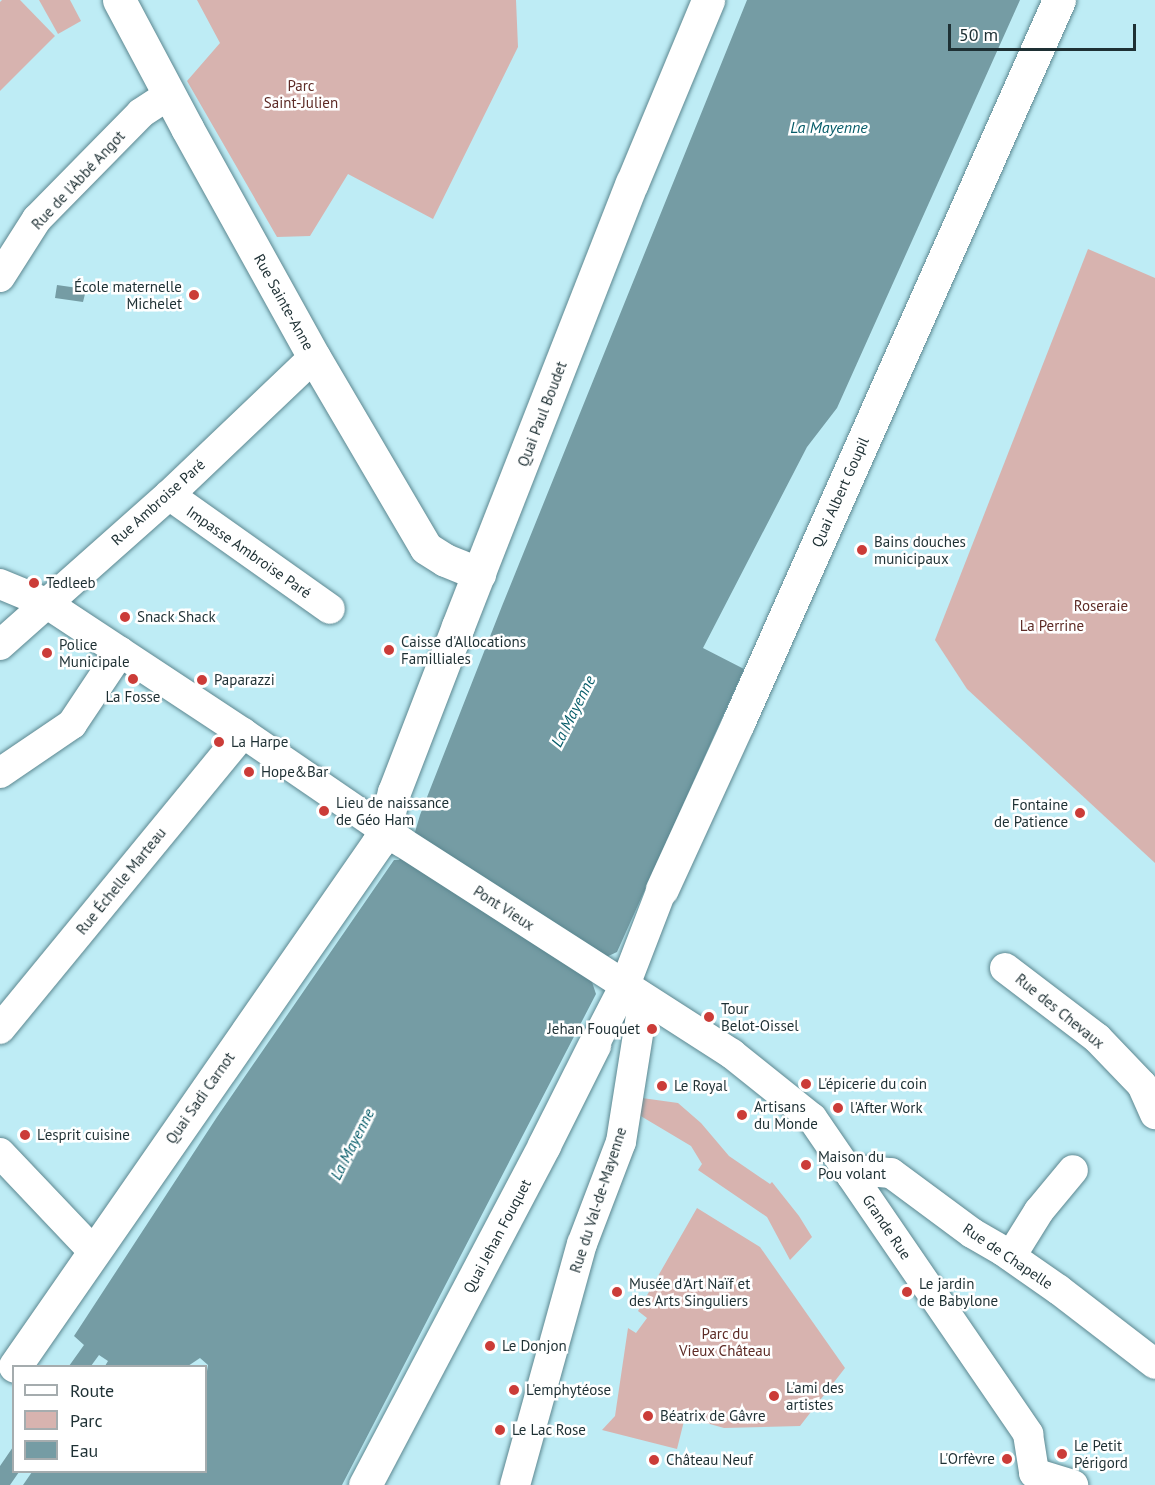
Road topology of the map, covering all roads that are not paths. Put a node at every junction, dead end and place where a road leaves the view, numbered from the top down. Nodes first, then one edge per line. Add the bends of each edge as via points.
1 (119, 0) edge
2 (708, 0) edge
3 (1059, 0) edge
4 (169, 95) junction
5 (0, 277) edge
6 (314, 357) junction
7 (169, 495) junction
8 (479, 574) junction
9 (0, 584) edge
10 (46, 603) junction
11 (330, 609) dead end
12 (0, 645) edge
13 (120, 652) junction
14 (243, 733) junction
15 (0, 773) edge
16 (385, 830) junction
17 (662, 889) joint
18 (1005, 968) dead end
19 (625, 986) junction
20 (0, 1029) edge
21 (594, 1045) joint
22 (1149, 1080) edge
23 (1155, 1114) edge
24 (0, 1153) edge
25 (1072, 1170) dead end
26 (852, 1176) junction
27 (94, 1252) junction
28 (1011, 1256) junction
29 (1155, 1364) edge
30 (15, 1365) edge
31 (12, 1370) edge
32 (0, 1388) edge
33 (1025, 1479) edge
34 (366, 1485) edge
35 (515, 1485) edge
36 (1073, 1485) edge

1 - 4 street, Rue Sainte-Anne
2 - 8 street, Quai Paul Boudet
3 - 17 street, Quai Albert Goupil
4 - 5 street, Rue de l'Abbé Angot via 141,113 37,219
4 - 6 street, Rue Sainte-Anne
6 - 7 street, Rue Ambroise Paré
6 - 8 street, Rue Sainte-Anne via 426,548
7 - 10 street, Rue Ambroise Paré
7 - 11 street, Impasse Ambroise Paré
8 - 16 street, Quai Paul Boudet via 394,792
9 - 10 street, Pont Vieux
10 - 12 street, Rue Ambroise Paré
10 - 13 street, Pont Vieux
13 - 14 street, Pont Vieux
13 - 15 street via 72,724
14 - 16 street, Pont Vieux
14 - 20 street, Rue Échelle Marteau
16 - 19 street, Pont Vieux
16 - 27 street, Quai Sadi Carnot
17 - 19 street, Quai Albert Goupil
18 - 22 street, Rue des Chevaux
19 - 21 street, Quai Jehan Fouquet
19 - 26 street, Grande Rue via 748,1065 812,1118
19 - 35 street, Rue du Val-de-Mayenne via 642,1010 621,1142 582,1244
21 - 34 street, Quai Jehan Fouquet
22 - 23 street, Rue des Chevaux
24 - 27 street
25 - 28 street via 1039,1211
26 - 28 street, Rue de Chapelle via 867,1171 891,1173 972,1233
26 - 33 street, Grande Rue via 1028,1434
27 - 30 street, Quai Sadi Carnot
28 - 29 street, Rue de Chapelle
31 - 32 street, Quai Sadi Carnot
33 - 36 street

